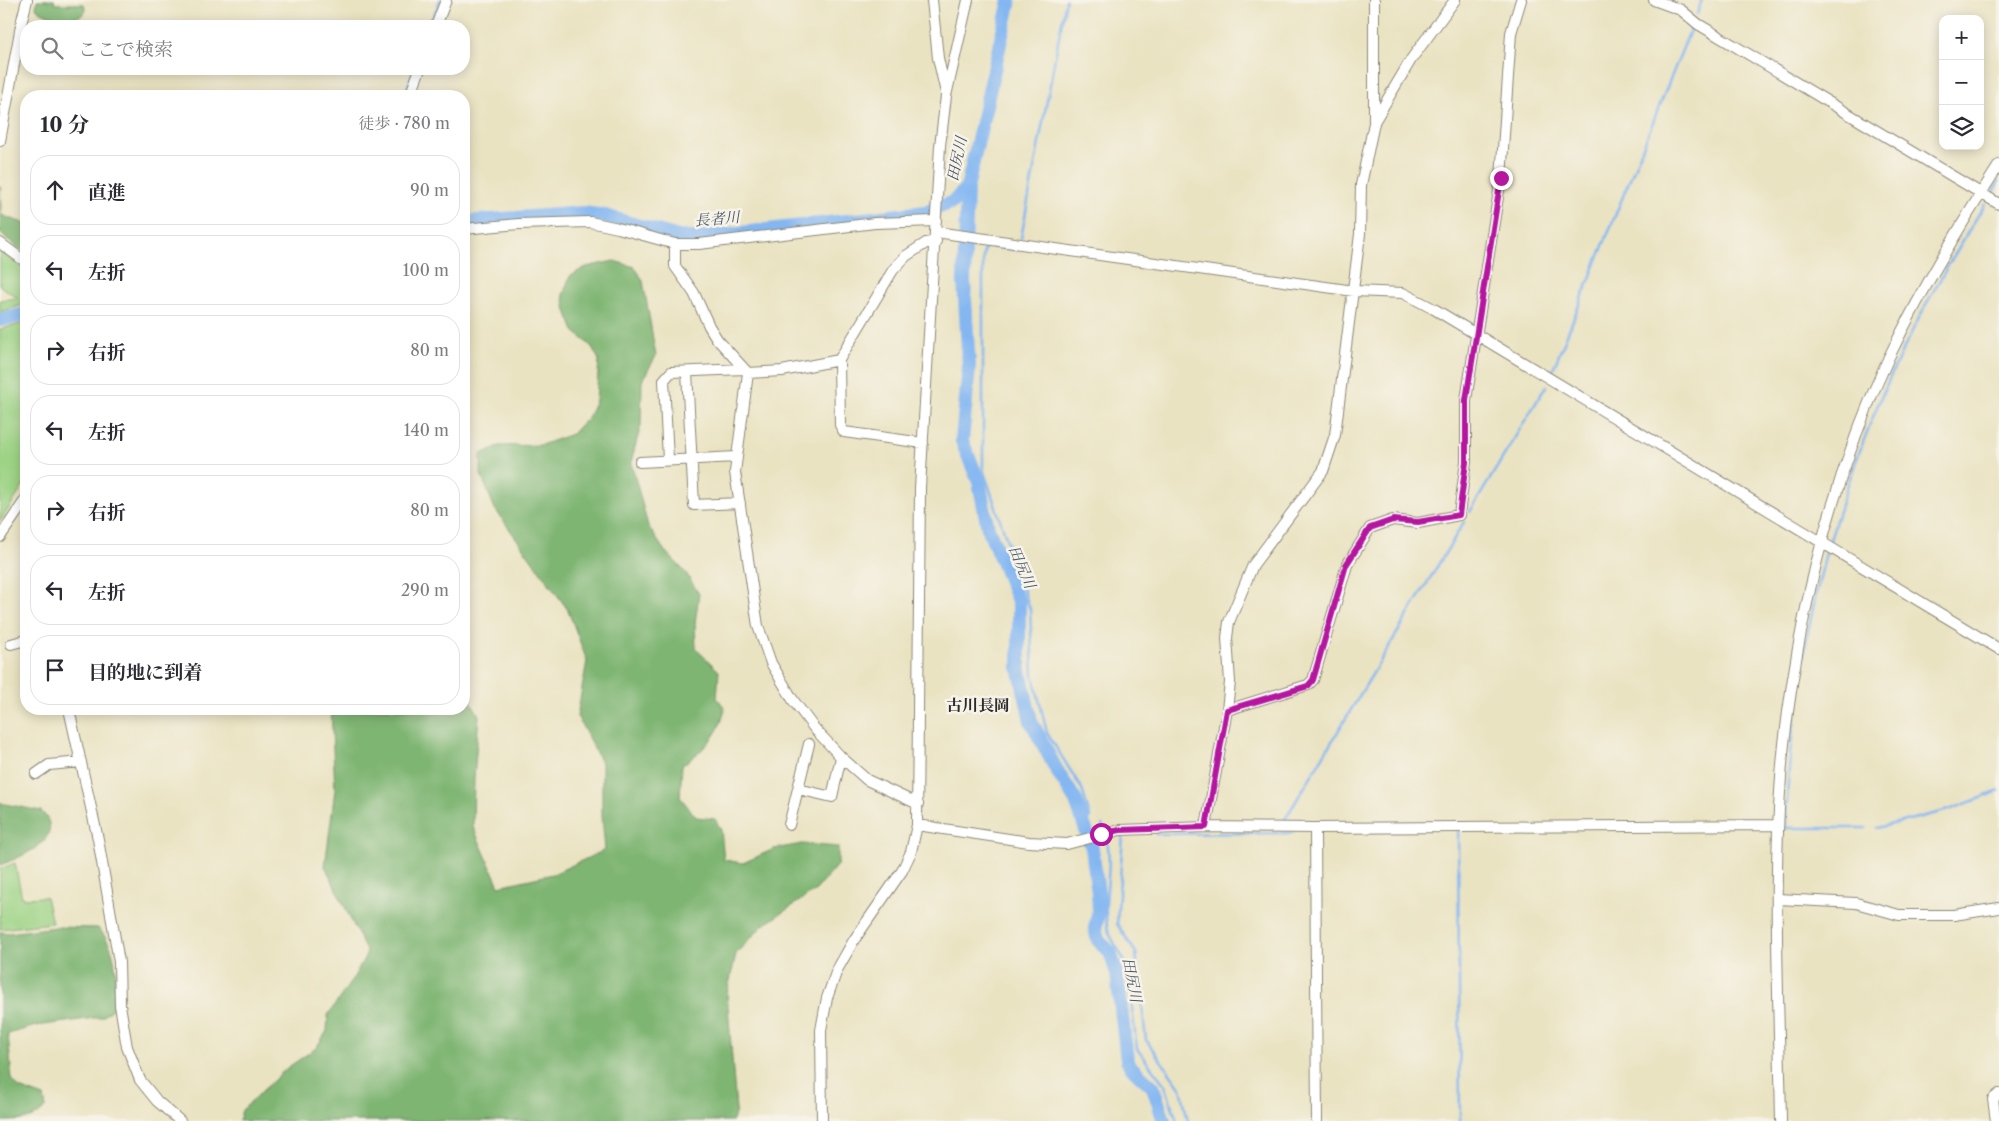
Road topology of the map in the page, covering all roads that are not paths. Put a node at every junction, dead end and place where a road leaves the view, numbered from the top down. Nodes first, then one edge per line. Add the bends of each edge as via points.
1 (27, 0) edge
2 (446, 0) edge
3 (932, 0) edge
4 (968, 0) edge
5 (1374, 0) edge
6 (1455, 0) edge
7 (1521, 0) edge
8 (1654, 0) edge
9 (22, 20) edge
10 (438, 20) edge
11 (20, 31) edge
12 (418, 75) edge
13 (412, 90) edge
14 (946, 96) junction
15 (1374, 123) junction
16 (0, 141) edge
17 (1999, 165) edge
18 (1981, 193) junction
19 (1999, 204) edge
20 (936, 218) junction
21 (470, 228) edge
22 (936, 236) junction
23 (0, 243) edge
24 (675, 244) junction
25 (20, 258) edge
26 (1354, 291) junction
27 (1475, 335) junction
28 (839, 360) junction
29 (746, 371) junction
30 (688, 372) junction
31 (923, 443) junction
32 (736, 457) junction
33 (692, 459) junction
34 (668, 460) junction
35 (640, 462) dead end
36 (740, 504) junction
37 (20, 508) edge
38 (0, 537) edge
39 (1823, 542) junction
40 (20, 642) edge
41 (10, 644) dead end
42 (1999, 649) edge
43 (1227, 710) junction
44 (70, 715) edge
45 (809, 744) dead end
46 (841, 757) junction
47 (81, 762) junction
48 (36, 774) dead end
49 (798, 789) junction
50 (918, 804) junction
51 (789, 825) dead end
52 (917, 825) junction
53 (1778, 825) junction
54 (1206, 827) junction
55 (1315, 828) junction
56 (1778, 899) junction
57 (1999, 908) edge
58 (1999, 1094) edge
59 (180, 1121) edge
60 (822, 1121) edge
61 (1317, 1121) edge
62 (1781, 1121) edge
63 (1996, 1121) edge

1 - 9 street
2 - 10 street
3 - 14 street
4 - 14 street
5 - 15 street
6 - 15 street via 1412,58
7 - 27 street via 1511,33 1501,178
8 - 18 street via 1681,10 1698,24
11 - 16 street
12 - 13 street
14 - 20 street
15 - 26 street via 1361,185
17 - 18 street
18 - 19 street
18 - 39 street via 1929,281 1889,358 1863,418
20 - 22 street
20 - 24 street
21 - 24 street via 590,222
22 - 26 street via 957,234
22 - 28 street via 906,256 893,270
22 - 31 street
23 - 25 street
24 - 29 street via 675,266 694,293 713,332
26 - 27 street via 1403,293
26 - 43 street via 1335,435 1327,463 1258,557 1248,576 1227,638 1230,682
27 - 39 street
27 - 43 street via 1466,400 1466,462 1459,515 1418,522 1393,520 1370,528 1346,565 1313,680 1308,686
28 - 29 street via 790,369
28 - 31 street via 840,425 844,432
29 - 30 street
29 - 32 street
30 - 33 street
30 - 34 street via 671,372 664,380
31 - 50 street via 918,531
32 - 33 street
32 - 36 street
33 - 34 street
33 - 36 street via 694,505
34 - 35 street
36 - 46 street via 758,626 771,663 793,700
37 - 38 street
39 - 42 street
39 - 53 street via 1803,620 1792,684
40 - 41 street
43 - 54 street
44 - 47 street
45 - 49 street
46 - 49 street via 832,797
46 - 50 street via 867,780
47 - 48 street via 50,765
47 - 59 street via 119,962 120,1005 127,1047 140,1080
49 - 51 street
50 - 52 street
52 - 54 street via 1029,842 1067,844 1120,830
52 - 60 street via 911,852 902,871 854,940 837,970 827,998 821,1030
53 - 55 street
53 - 56 street
54 - 55 street
55 - 61 street
56 - 57 street via 1856,903 1899,915 1954,915
56 - 62 street
58 - 63 street via 1993,1099

